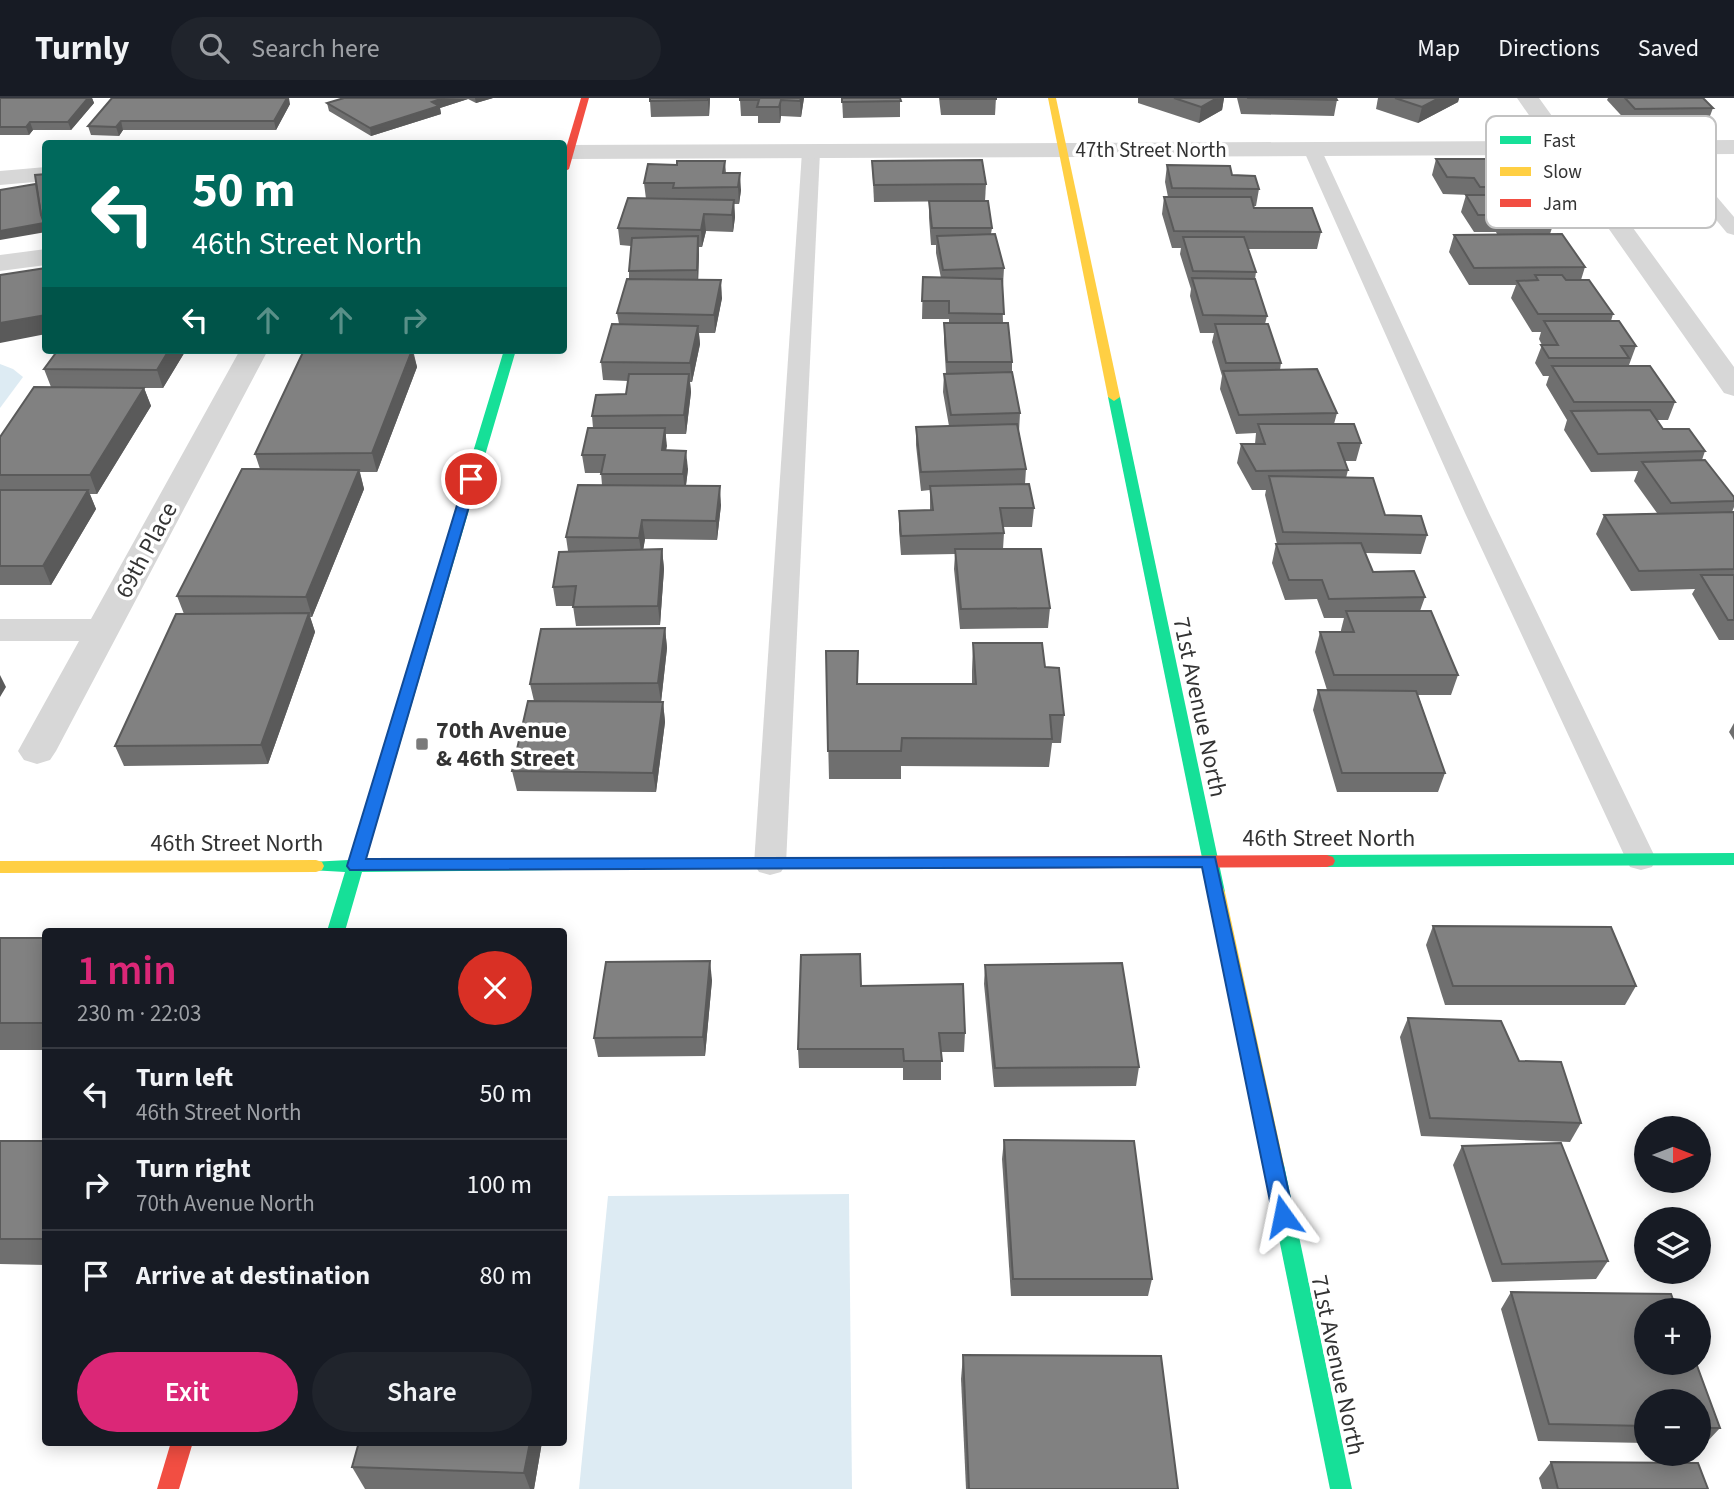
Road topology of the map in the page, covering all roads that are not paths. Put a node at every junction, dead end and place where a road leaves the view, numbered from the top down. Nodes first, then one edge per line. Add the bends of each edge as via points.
1 (585, 98) edge
2 (1052, 98) edge
3 (1528, 98) edge
4 (1541, 116) edge
5 (1716, 147) edge
6 (1734, 147) edge
7 (1486, 148) edge
8 (1312, 149) junction
9 (1063, 150) junction
10 (567, 152) edge
11 (811, 152) junction
12 (567, 158) edge
13 (42, 174) edge
14 (0, 178) edge
15 (1716, 208) edge
16 (1622, 228) edge
17 (1734, 229) edge
18 (42, 258) edge
19 (0, 263) edge
20 (252, 354) edge
21 (508, 354) edge
22 (1734, 387) edge
23 (0, 630) edge
24 (103, 630) junction
25 (37, 751) dead end
26 (1641, 859) junction
27 (1734, 859) edge
28 (1209, 861) junction
29 (770, 864) junction
30 (356, 866) junction
31 (0, 867) edge
32 (337, 928) edge
33 (181, 1446) edge
34 (168, 1489) edge
35 (1341, 1489) edge

1 - 10 street
2 - 9 street, 71st Avenue North
3 - 4 street
5 - 6 street, 47th Street North
7 - 8 street, 47th Street North
8 - 9 street, 47th Street North
8 - 26 lane
9 - 11 street, 47th Street North
9 - 28 street, 71st Avenue North
11 - 12 street, 47th Street North
11 - 29 lane
13 - 14 street
15 - 17 lane
16 - 22 street
18 - 19 street
20 - 24 street, 69th Place
21 - 30 street
23 - 24 street
24 - 25 street, 69th Place
26 - 27 street, 46th Street North
26 - 28 street, 46th Street North
28 - 29 street, 46th Street North
28 - 35 street, 71st Avenue North
29 - 30 street, 46th Street North
30 - 31 street, 46th Street North
30 - 32 street
33 - 34 street

